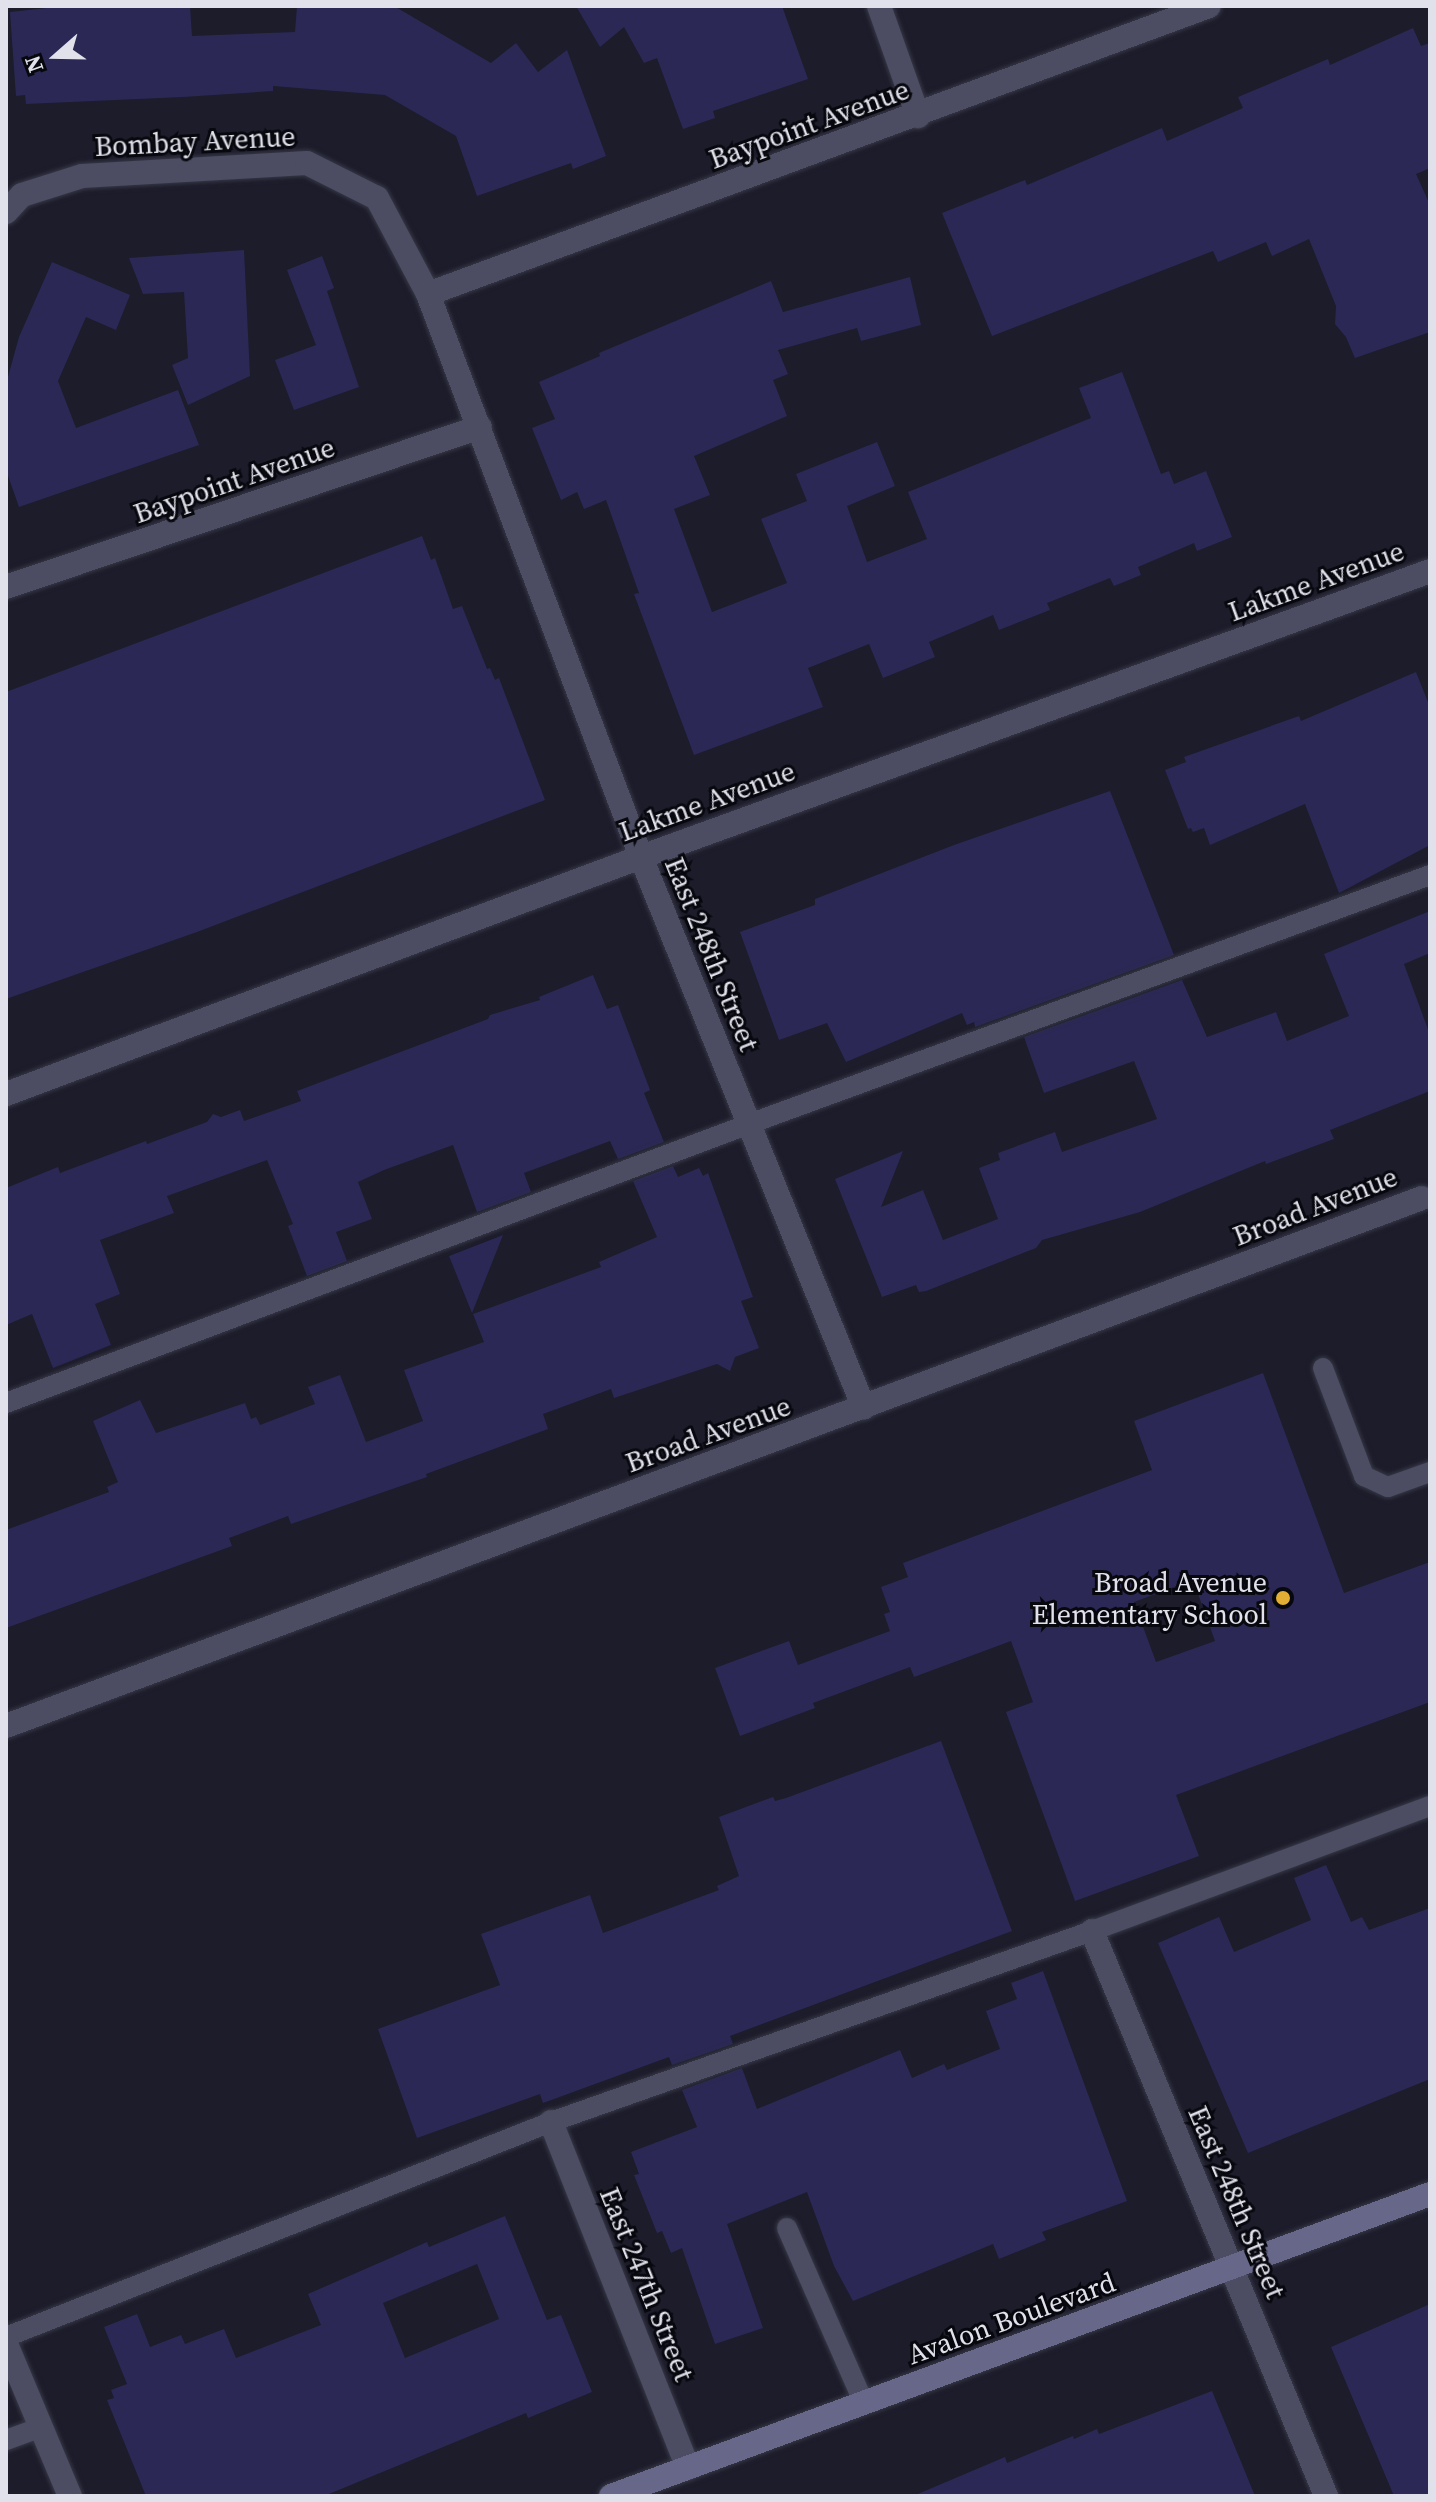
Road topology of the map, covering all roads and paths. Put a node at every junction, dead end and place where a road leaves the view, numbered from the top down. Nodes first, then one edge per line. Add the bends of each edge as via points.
1 (879, 6) edge
2 (1209, 6) edge
3 (918, 116) junction
4 (6, 212) edge
5 (428, 294) junction
6 (480, 427) junction
7 (1430, 571) edge
8 (6, 587) edge
9 (641, 857) junction
10 (1430, 875) edge
11 (6, 1094) edge
12 (749, 1124) junction
13 (1427, 1203) edge
14 (1323, 1368) dead end
15 (6, 1403) edge
16 (864, 1408) junction
17 (1430, 1472) edge
18 (6, 1726) edge
19 (1430, 1806) edge
20 (1092, 1931) junction
21 (551, 2122) junction
22 (1430, 2194) edge
23 (787, 2228) dead end
24 (1232, 2268) junction
25 (6, 2337) edge
26 (6, 2344) edge
27 (864, 2403) junction
28 (41, 2427) junction
29 (6, 2440) edge
30 (688, 2468) junction
31 (70, 2496) edge
32 (611, 2496) edge
33 (1326, 2496) edge

1 - 3 street
2 - 3 street, Baypoint Avenue
3 - 5 street, Baypoint Avenue
4 - 5 street, Bombay Avenue via 22,195 82,176 307,163 377,198
5 - 6 street, East 248th Street
6 - 8 street, Baypoint Avenue
6 - 9 street, East 248th Street
7 - 9 street, Lakme Avenue
9 - 11 street, Lakme Avenue
9 - 12 street, East 248th Street
10 - 12 lane
12 - 15 lane
12 - 16 street, East 248th Street
13 - 16 street, Broad Avenue
14 - 17 lane via 1364,1476 1388,1487
16 - 18 street, Broad Avenue
19 - 20 lane
20 - 21 lane
20 - 24 street, East 248th Street
21 - 25 lane
21 - 30 street, East 247th Street
22 - 24 main road, Avalon Boulevard
23 - 27 lane
24 - 27 main road, Avalon Boulevard
24 - 33 street, East 248th Street
26 - 28 street
27 - 30 main road, Avalon Boulevard
28 - 29 lane
28 - 31 street
30 - 32 main road, Avalon Boulevard

